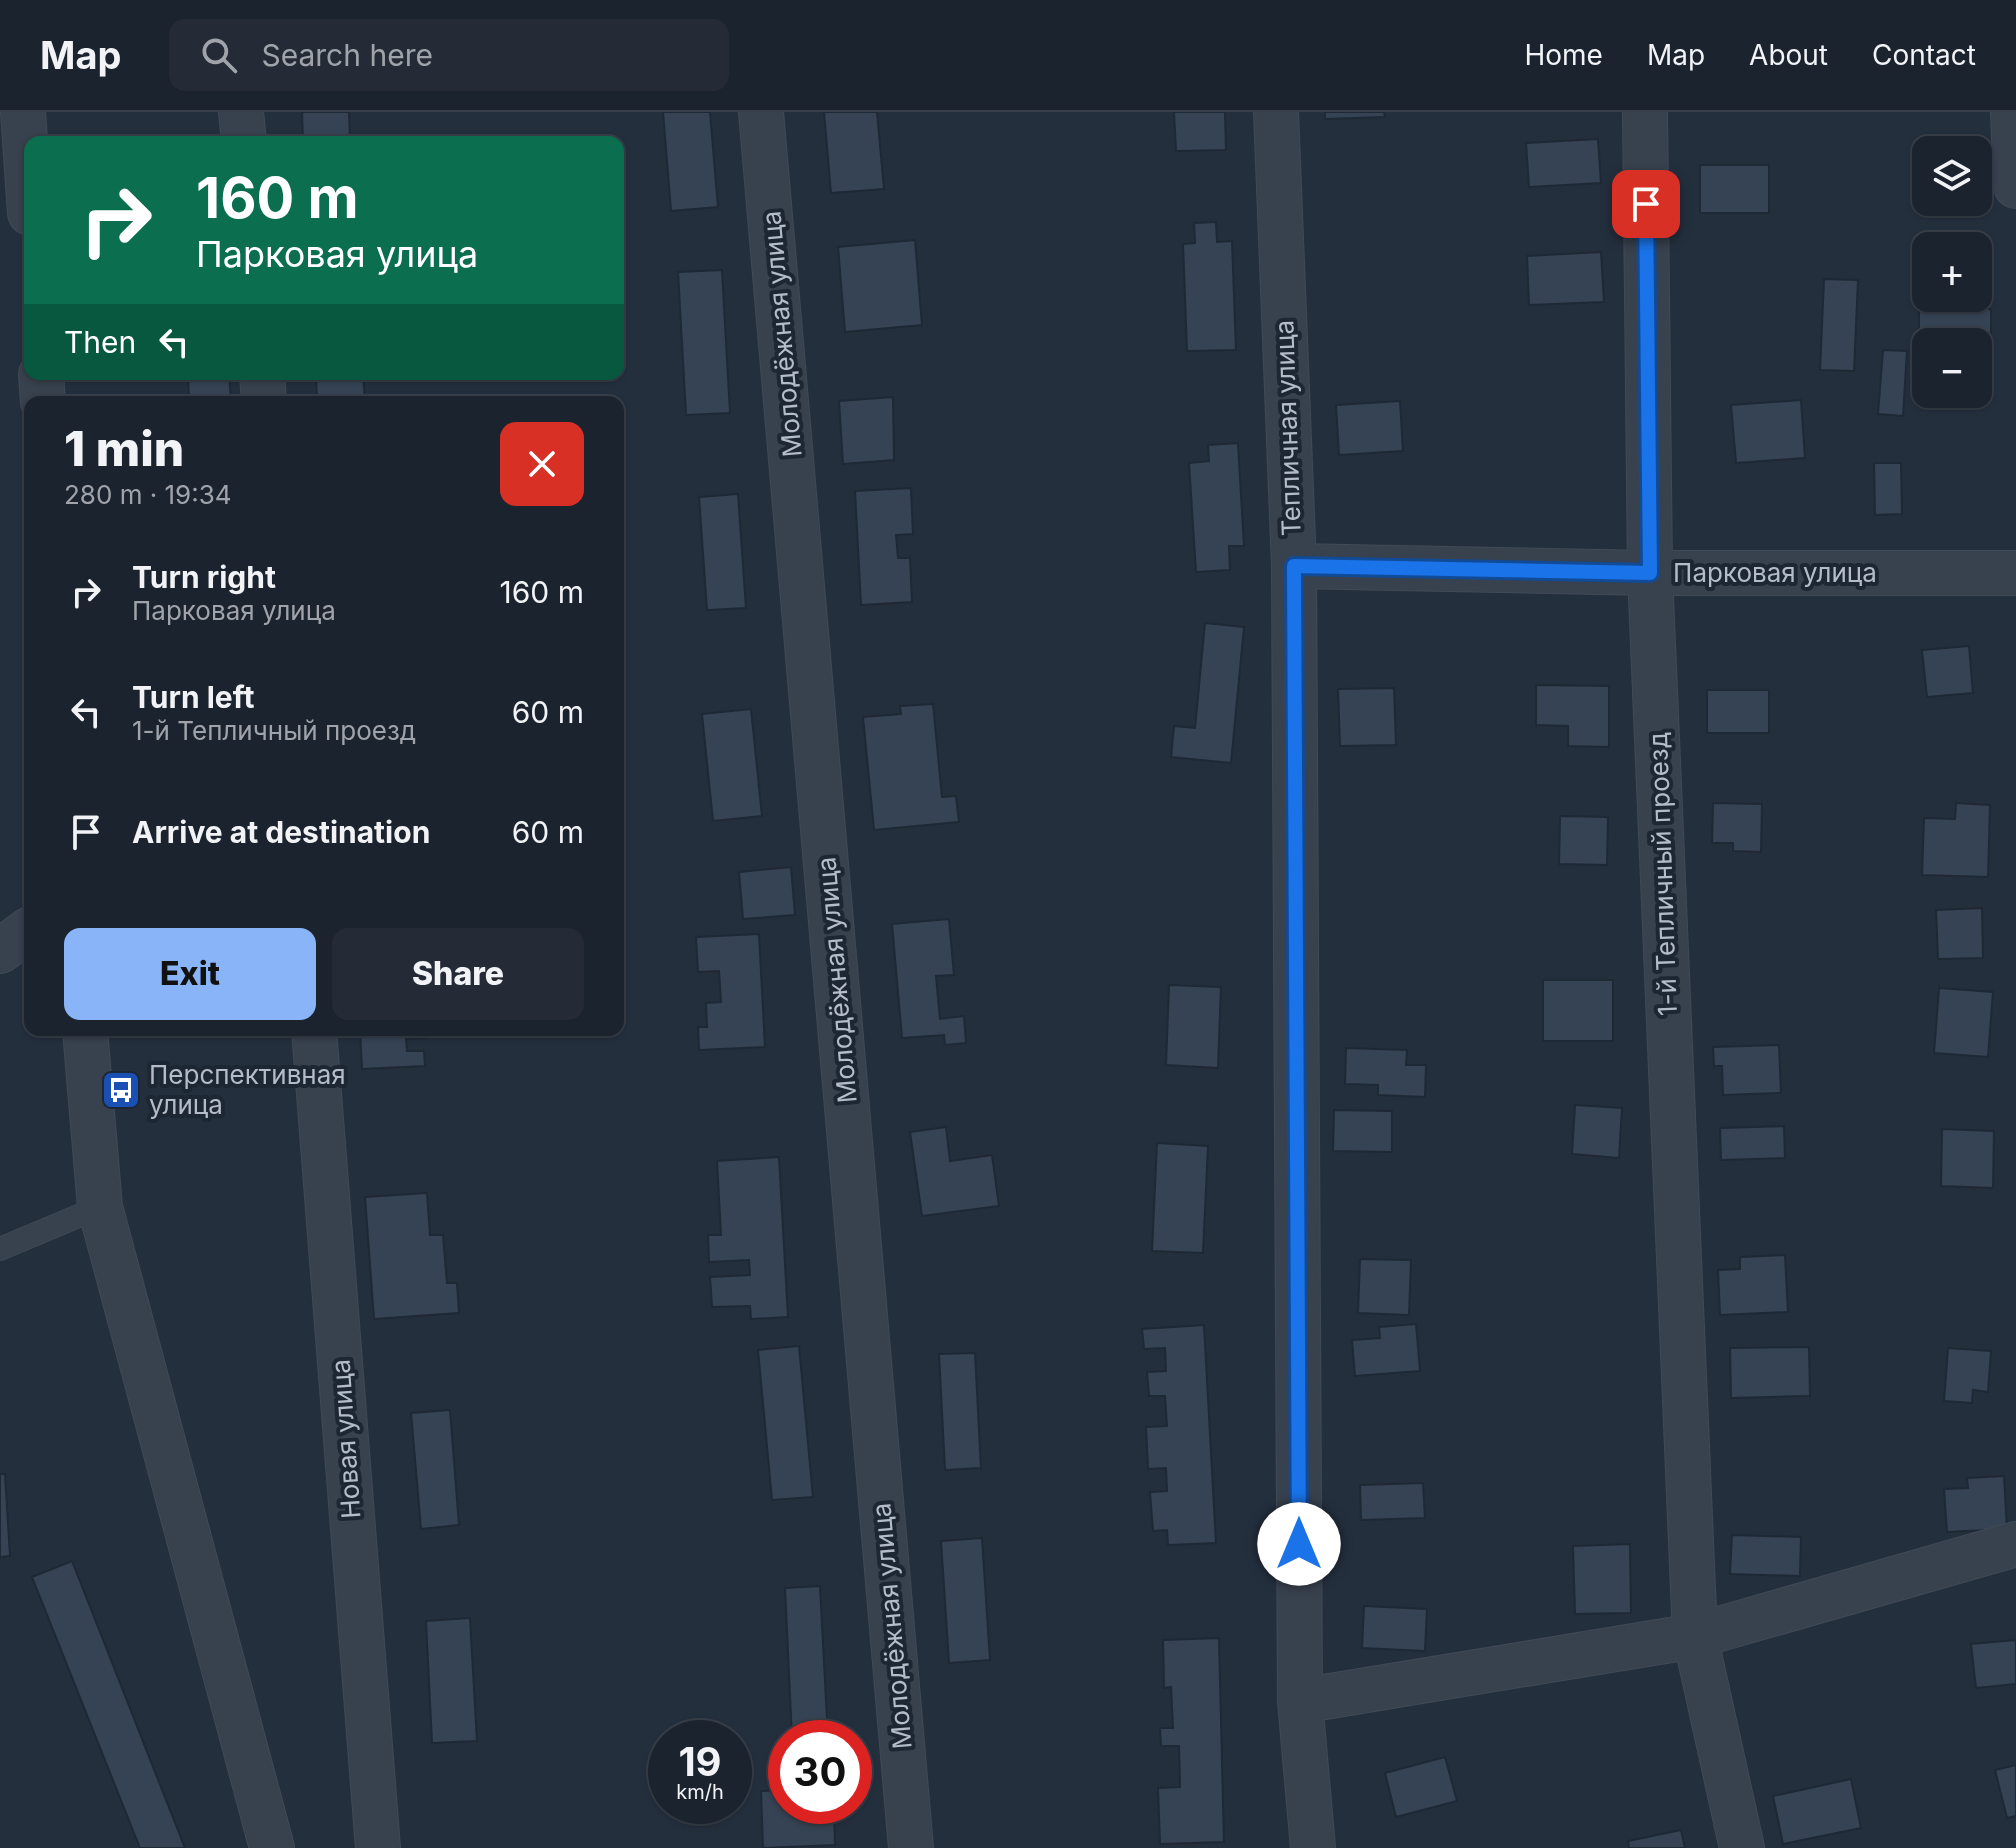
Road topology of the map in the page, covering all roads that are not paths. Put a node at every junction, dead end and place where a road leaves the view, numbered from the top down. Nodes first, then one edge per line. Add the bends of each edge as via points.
1 (23, 112) edge
2 (241, 112) edge
3 (761, 112) edge
4 (1276, 112) edge
5 (1645, 112) edge
6 (2013, 112) edge
7 (25, 136) edge
8 (243, 136) edge
9 (2016, 186) edge
10 (1294, 566) junction
11 (1650, 573) junction
12 (2016, 573) edge
13 (24, 933) edge
14 (0, 951) edge
15 (86, 1036) edge
16 (314, 1036) edge
17 (100, 1207) junction
18 (0, 1249) edge
19 (2016, 1544) edge
20 (1695, 1636) junction
21 (1300, 1701) junction
22 (272, 1848) edge
23 (378, 1848) edge
24 (911, 1848) edge
25 (1313, 1848) edge
26 (1742, 1848) edge

1 - 7 street
2 - 8 street
3 - 24 street, Молодёжная улица
4 - 10 street, Тепличная улица
5 - 11 street, 1-й Тепличный проезд
6 - 9 street
10 - 11 street, Парковая улица
10 - 21 street, Тепличная улица
11 - 12 street, Парковая улица
11 - 20 street, 1-й Тепличный проезд
13 - 14 street
15 - 17 street
16 - 23 street, Новая улица
17 - 18 lane
17 - 22 street
19 - 20 street
20 - 21 street
20 - 26 street, 1-й Тепличный проезд
21 - 25 street, Тепличная улица

